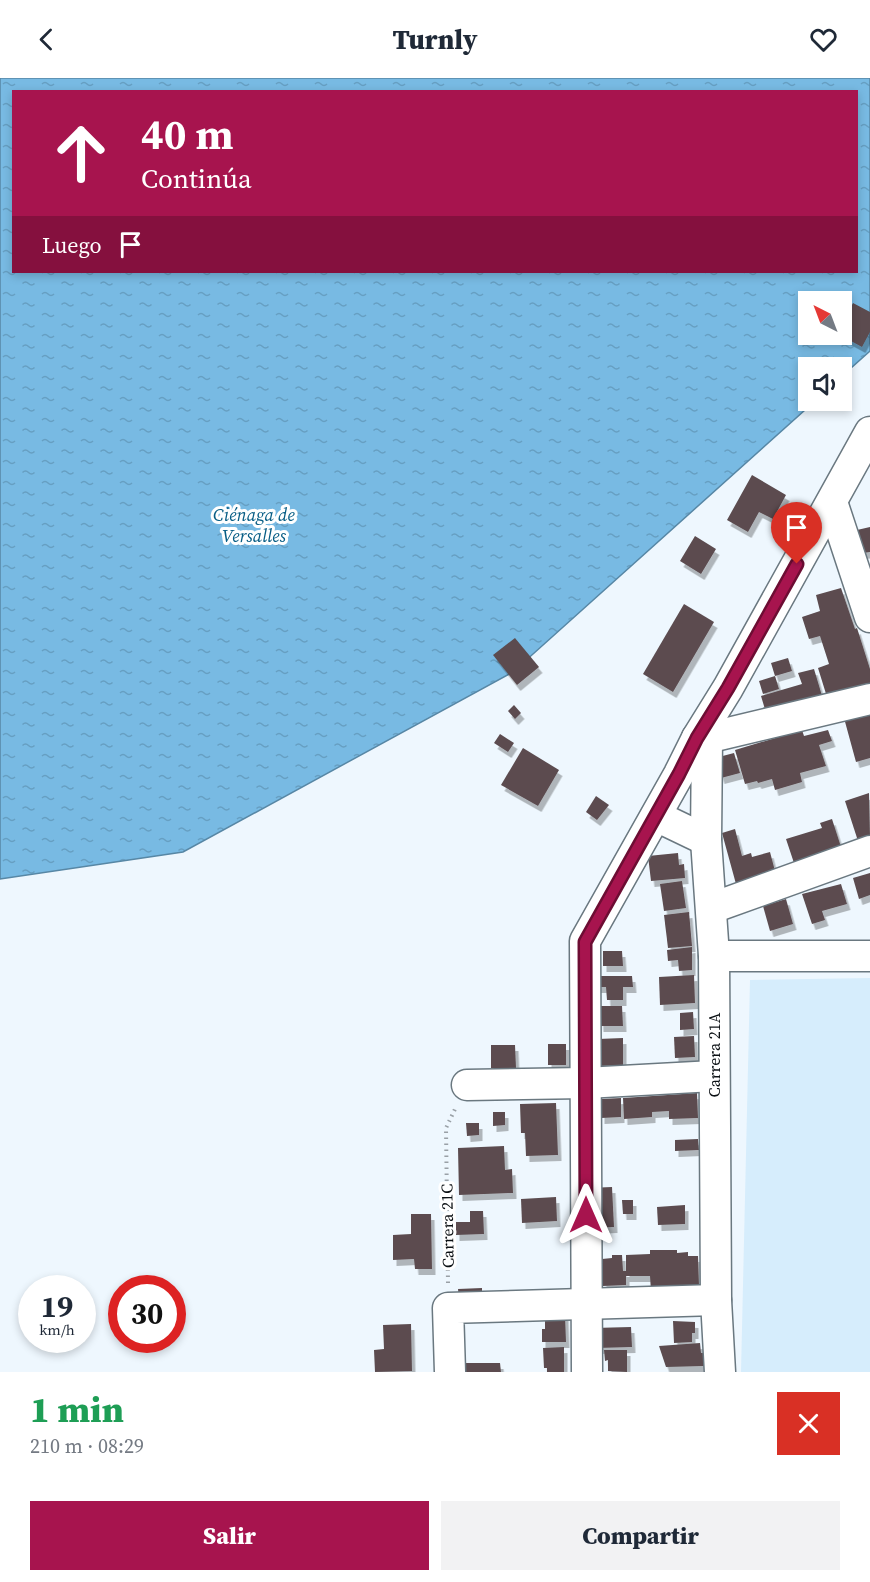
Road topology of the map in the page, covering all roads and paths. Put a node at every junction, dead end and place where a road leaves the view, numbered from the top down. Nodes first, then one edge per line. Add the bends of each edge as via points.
1 (870, 432) edge
2 (832, 502) junction
3 (870, 617) edge
4 (870, 699) edge
5 (702, 738) junction
6 (656, 816) junction
7 (706, 840) junction
8 (870, 851) edge
9 (711, 908) junction
10 (714, 956) junction
11 (870, 956) edge
12 (714, 1076) junction
13 (585, 1083) junction
14 (467, 1085) joint
15 (716, 1300) junction
16 (586, 1303) junction
17 (448, 1308) junction
18 (450, 1372) edge
19 (587, 1372) edge
20 (720, 1372) edge

1 - 2 street
2 - 3 street
2 - 5 street
4 - 5 street
5 - 6 street
5 - 7 street, Carrera 21A
6 - 7 street
6 - 13 street via 585,942
7 - 9 street, Carrera 21A
8 - 9 street
9 - 10 street, Carrera 21A
10 - 11 street
10 - 12 street, Carrera 21A
12 - 13 street
12 - 15 street, Carrera 21A
13 - 14 street
13 - 16 street
14 - 17 path, Carrera 21C via 446,1128
15 - 16 street
15 - 20 street, Carrera 21A
16 - 17 street
16 - 19 street
17 - 18 street

